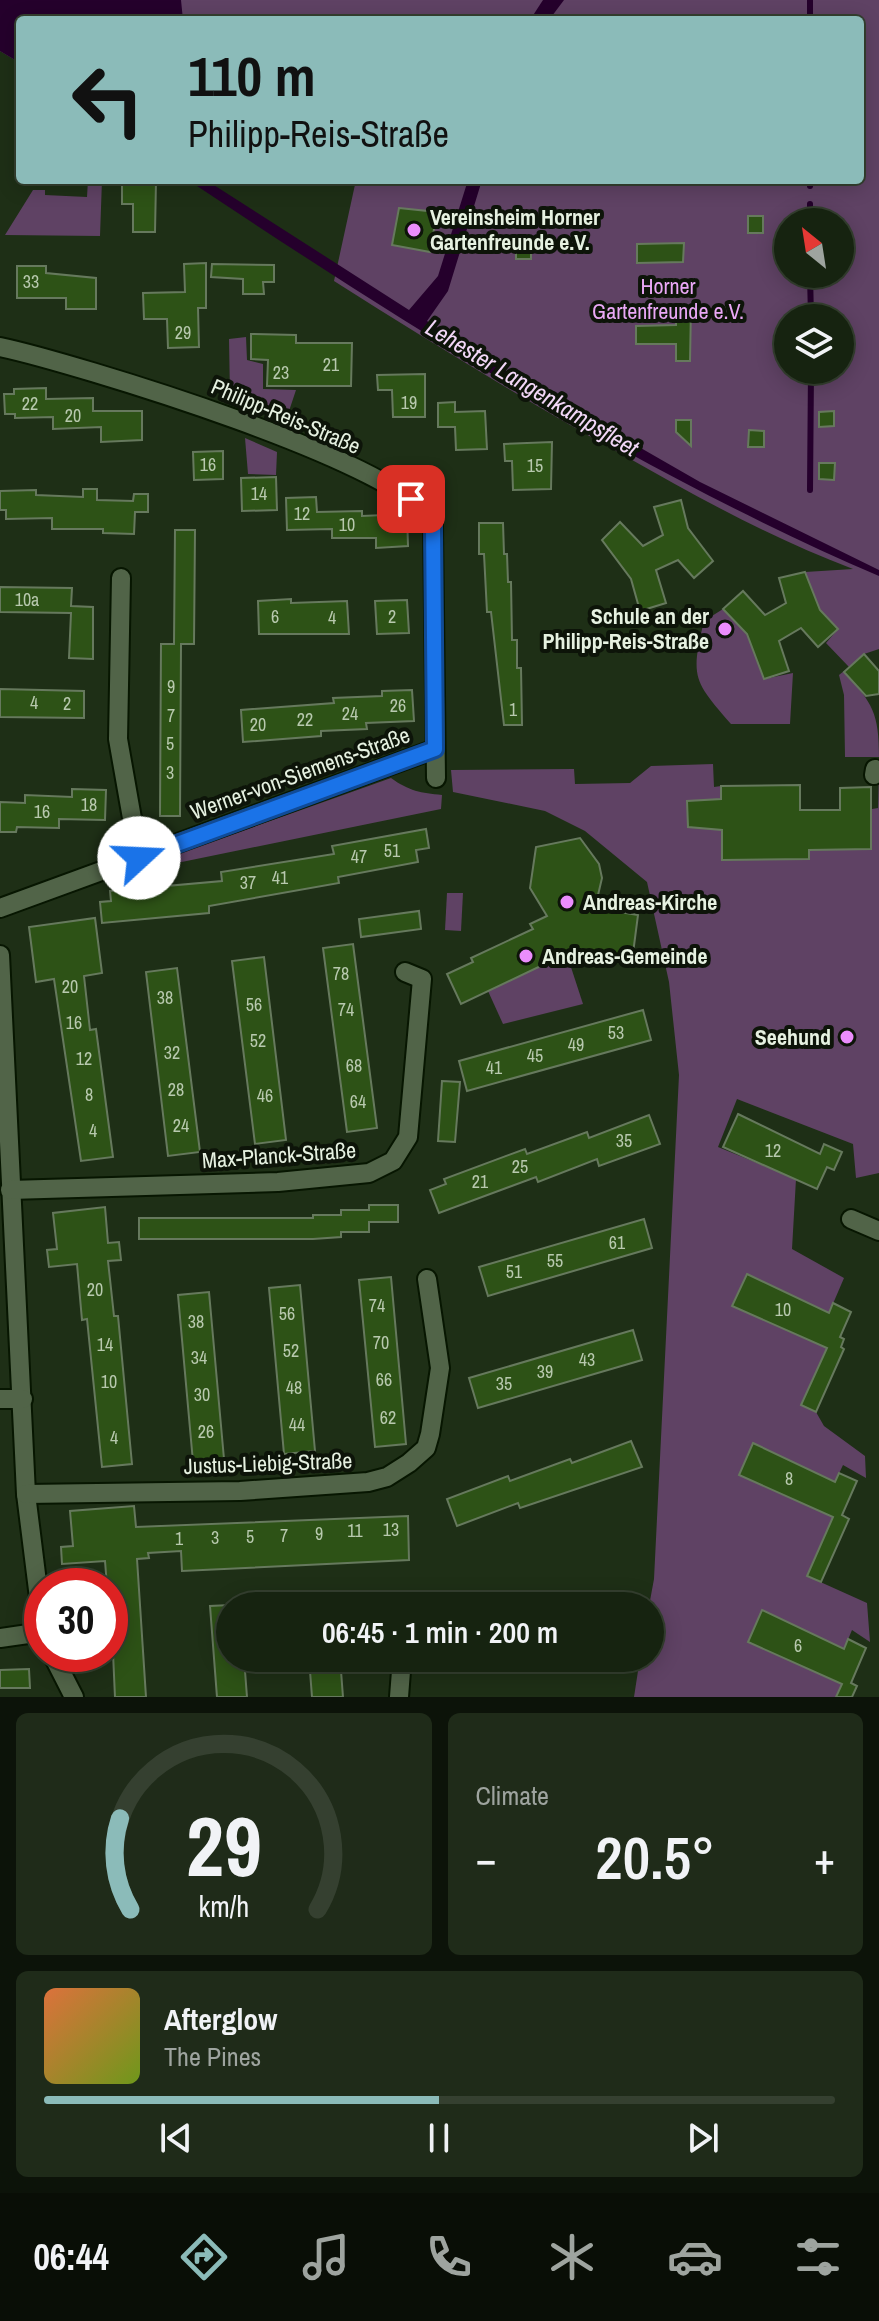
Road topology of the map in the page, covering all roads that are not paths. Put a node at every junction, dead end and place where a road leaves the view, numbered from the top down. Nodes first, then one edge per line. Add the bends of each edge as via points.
1 (0, 347) edge
2 (121, 578) dead end
3 (435, 749) junction
4 (436, 778) dead end
5 (139, 858) junction
6 (0, 908) edge
7 (0, 955) edge
8 (405, 972) dead end
9 (4, 1159) edge
10 (10, 1190) junction
11 (851, 1219) dead end
12 (879, 1231) edge
13 (427, 1279) dead end
14 (0, 1399) edge
15 (23, 1399) junction
16 (26, 1494) junction
17 (35, 1568) edge
18 (24, 1635) edge
19 (0, 1638) edge
20 (61, 1672) edge
21 (401, 1672) edge
22 (74, 1697) edge
23 (399, 1697) edge

1 - 3 street, Philipp-Reis-Straße via 162,392 240,421 312,449 427,512 433,525
2 - 5 street via 118,739
3 - 4 street, Philipp-Reis-Straße
3 - 5 street, Werner-von-Siemens-Straße
5 - 6 street, Werner-von-Siemens-Straße
7 - 9 street
8 - 10 street, Max-Planck-Straße via 422,979 408,1137 393,1161 369,1173 278,1182
9 - 10 street
10 - 15 street
11 - 12 street
13 - 16 street, Justus-Liebig-Straße via 440,1368 430,1434 426,1448 387,1477 356,1484 240,1491
14 - 15 street
15 - 16 street
16 - 17 street
18 - 19 street
20 - 22 street
21 - 23 street

